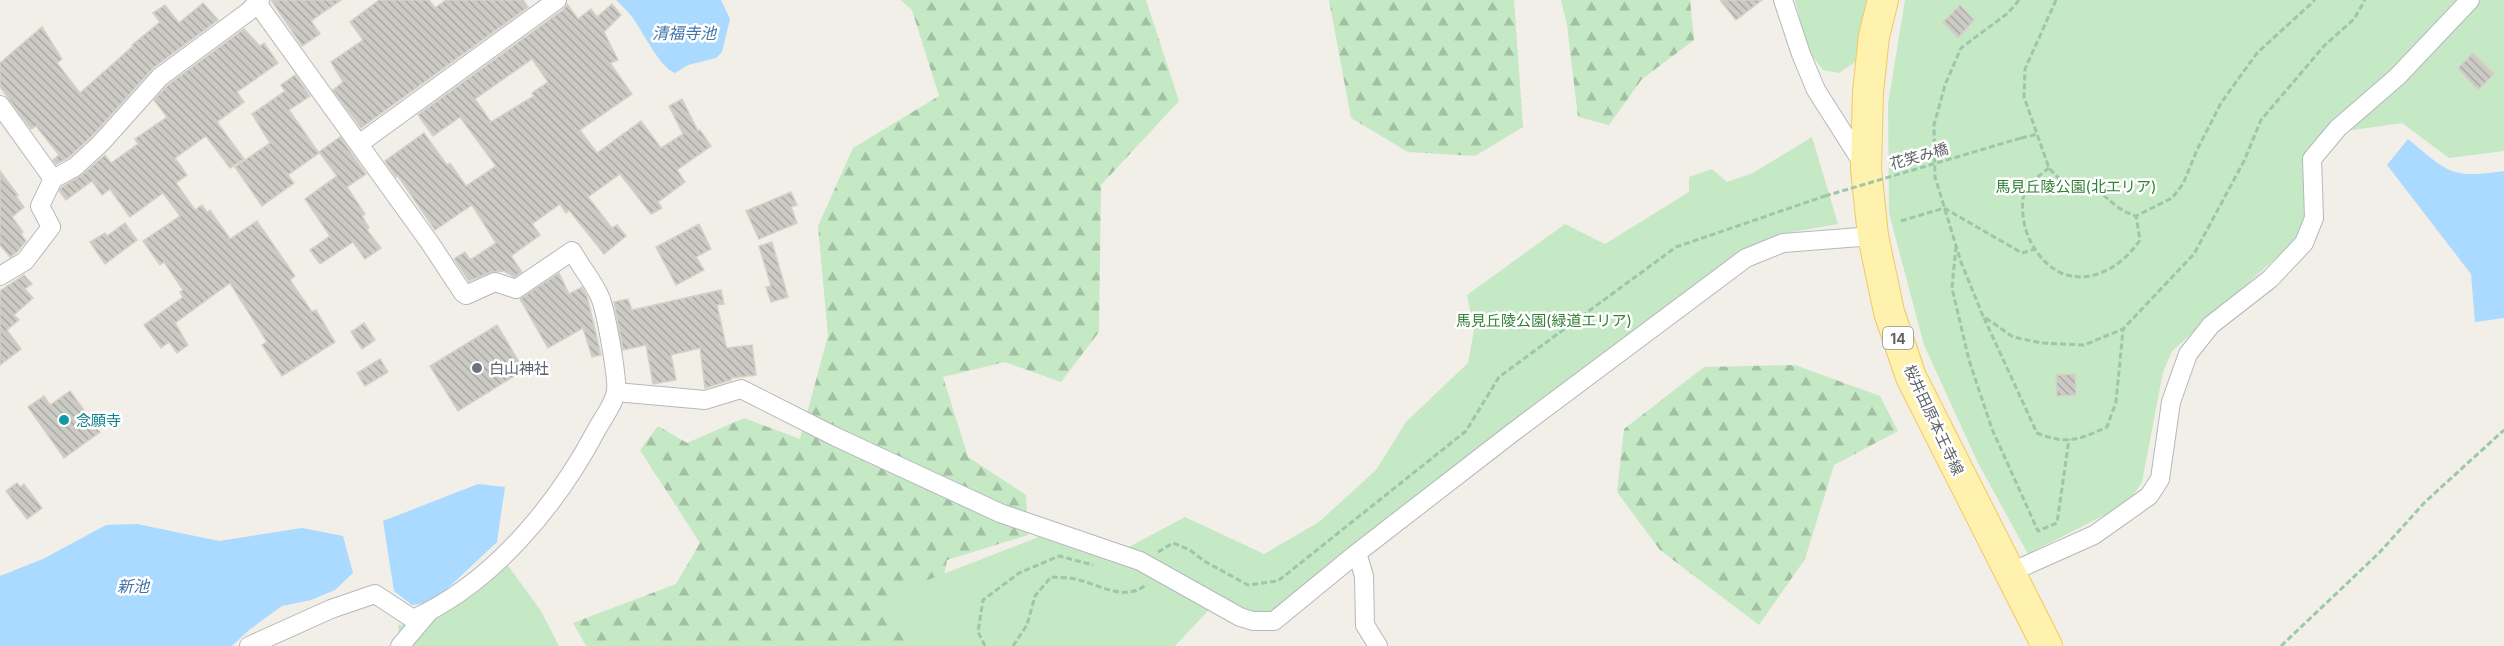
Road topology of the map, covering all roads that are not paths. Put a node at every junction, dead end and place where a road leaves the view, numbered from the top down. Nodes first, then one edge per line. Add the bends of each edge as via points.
1 (557, 0) edge
2 (1784, 0) edge
3 (1883, 0) edge
4 (2470, 0) edge
5 (252, 4) edge
6 (0, 105) edge
7 (359, 144) junction
8 (1866, 169) junction
9 (53, 179) junction
10 (1873, 236) junction
11 (0, 276) edge
12 (616, 392) junction
13 (1357, 554) junction
14 (2009, 573) junction
15 (428, 612) junction
16 (249, 646) edge
17 (400, 646) edge
18 (1378, 646) edge
19 (2048, 646) edge

1 - 7 street
2 - 8 street via 1816,90
3 - 8 main road, 桜井田原本王寺線 / 14 via 1874,36 1868,92
4 - 14 street via 2397,77 2338,128 2312,159 2314,218 2304,243 2270,279 2211,326 2188,354 2171,402 2160,479 2149,496 2094,535
5 - 7 street
5 - 9 street via 160,77 92,151 75,167
6 - 9 street
7 - 12 street via 466,295 495,282 516,289 572,251 600,297
8 - 10 main road, 桜井田原本王寺線 / 14
9 - 11 street via 40,206 51,226 25,261
10 - 13 street via 1783,243 1746,258
10 - 14 main road, 桜井田原本王寺線 / 14 via 1889,312 1911,377
12 - 13 street via 705,400 741,389 1000,513 1140,561 1253,621 1274,621
12 - 15 street via 579,464 543,513 485,573
13 - 18 street via 1364,576 1365,625
14 - 19 main road, 桜井田原本王寺線 / 14
15 - 16 street via 413,619 375,594
15 - 17 street

